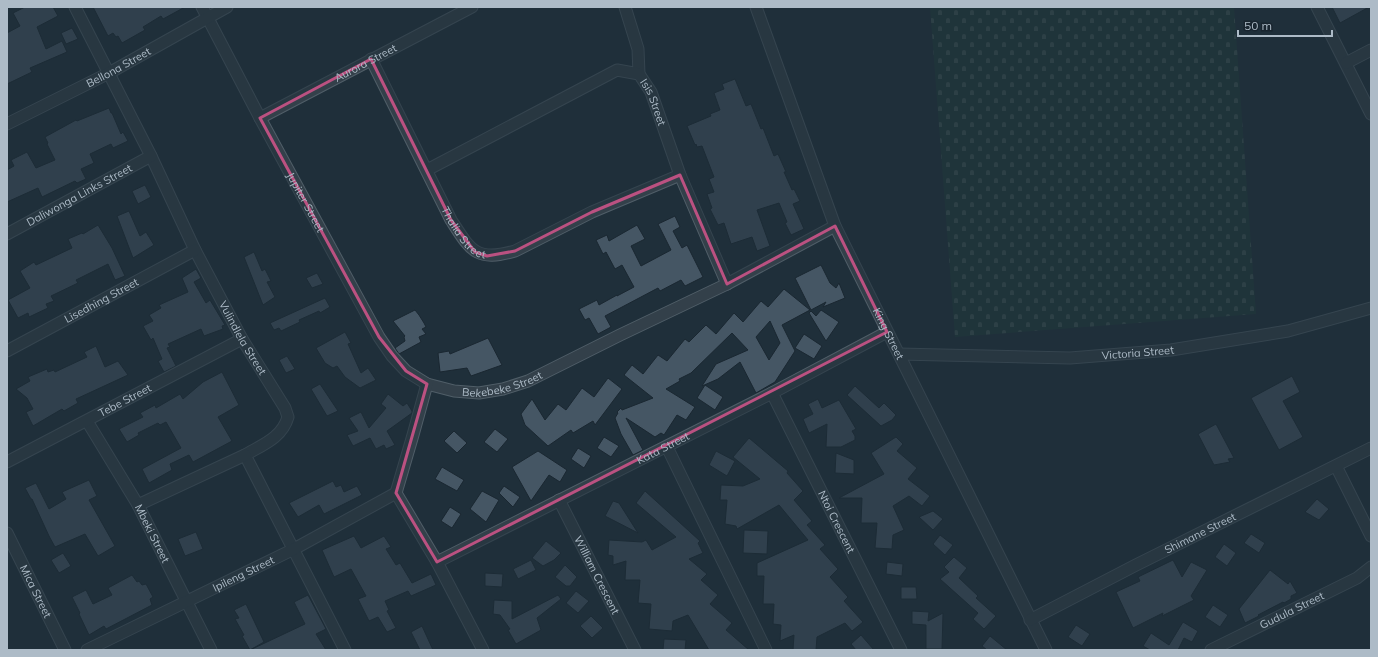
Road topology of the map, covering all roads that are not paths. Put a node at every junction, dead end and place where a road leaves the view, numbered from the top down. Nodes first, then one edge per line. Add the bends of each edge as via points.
1 (75, 7) edge
2 (202, 7) edge
3 (227, 7) edge
4 (472, 7) edge
5 (625, 7) edge
6 (756, 7) edge
7 (1317, 7) edge
8 (207, 17) junction
9 (1371, 50) edge
10 (371, 59) junction
11 (1346, 63) junction
12 (110, 73) junction
13 (638, 74) junction
14 (1371, 114) edge
15 (260, 118) junction
16 (7, 124) edge
17 (151, 156) junction
18 (427, 170) junction
19 (680, 175) junction
20 (835, 226) junction
21 (7, 234) edge
22 (195, 250) junction
23 (727, 284) junction
24 (1371, 308) edge
25 (887, 332) junction
26 (242, 339) junction
27 (7, 351) edge
28 (899, 354) junction
29 (427, 384) junction
30 (772, 393) junction
31 (86, 421) junction
32 (667, 447) junction
33 (1371, 448) edge
34 (245, 455) junction
35 (7, 462) edge
36 (1336, 466) junction
37 (396, 493) junction
38 (559, 500) junction
39 (138, 505) junction
40 (7, 533) edge
41 (1371, 536) edge
42 (294, 549) junction
43 (437, 562) junction
44 (1371, 567) edge
45 (187, 602) junction
46 (1030, 620) junction
47 (65, 650) edge
48 (87, 650) edge
49 (211, 650) edge
50 (345, 650) edge
51 (483, 650) edge
52 (635, 650) edge
53 (766, 650) edge
54 (901, 650) edge
55 (1046, 650) edge
56 (1211, 650) edge

1 - 12 street, Vulindlela Street
2 - 8 street, Jupiter Street
3 - 8 street, Bellona Street
4 - 10 street, Aurora Street
5 - 13 street via 638,49
6 - 20 street, King Street
7 - 11 street
8 - 12 street, Bellona Street
8 - 15 street, Jupiter Street
9 - 11 street
10 - 15 street, Aurora Street
10 - 18 street, Thalia Street
11 - 14 street
12 - 16 street, Bellona Street
12 - 17 street, Vulindlela Street
13 - 18 street, Isis Street via 617,70
13 - 19 street, Isis Street via 651,92
15 - 29 street, Jupiter Street via 379,337 406,371
17 - 21 street, Daliwonga Links Street
17 - 22 street, Vulindlela Street
18 - 19 street, Thalia Street via 451,220 464,240 475,252 488,256 515,251 592,212
19 - 23 street, Isis Street
20 - 23 street, Bekebeke Street
20 - 25 street, King Street
22 - 26 street, Vulindlela Street
22 - 27 street, Lisedhing Street
23 - 29 street, Bekebeke Street via 528,381 478,393 454,391
24 - 28 street, Victoria Street via 1288,331 1171,350 1070,358
25 - 28 street, King Street
25 - 30 street, Kata Street
26 - 31 street, Tebe Street
26 - 34 street, Vulindlela Street via 288,417 282,430 274,438
28 - 46 street, King Street
29 - 37 street
30 - 32 street, Kata Street
30 - 54 street, Ntoi Crescent
31 - 35 street, Tebe Street
31 - 39 street, Mbeki Street
32 - 38 street, Kata Street
32 - 53 street
33 - 36 street, Shimane Street
34 - 39 street
34 - 42 street
36 - 41 street
36 - 46 street, Shimane Street
37 - 42 street, Ipileng Street
37 - 43 street
38 - 43 street, Kata Street
38 - 52 street, William Crescent
39 - 45 street, Mbeki Street
40 - 47 street, Mica Street
42 - 45 street, Ipileng Street
42 - 50 street
43 - 51 street
44 - 56 street, Gudula Street via 1357,578
45 - 48 street, Ipileng Street
45 - 49 street, Mbeki Street
46 - 55 street, King Street

